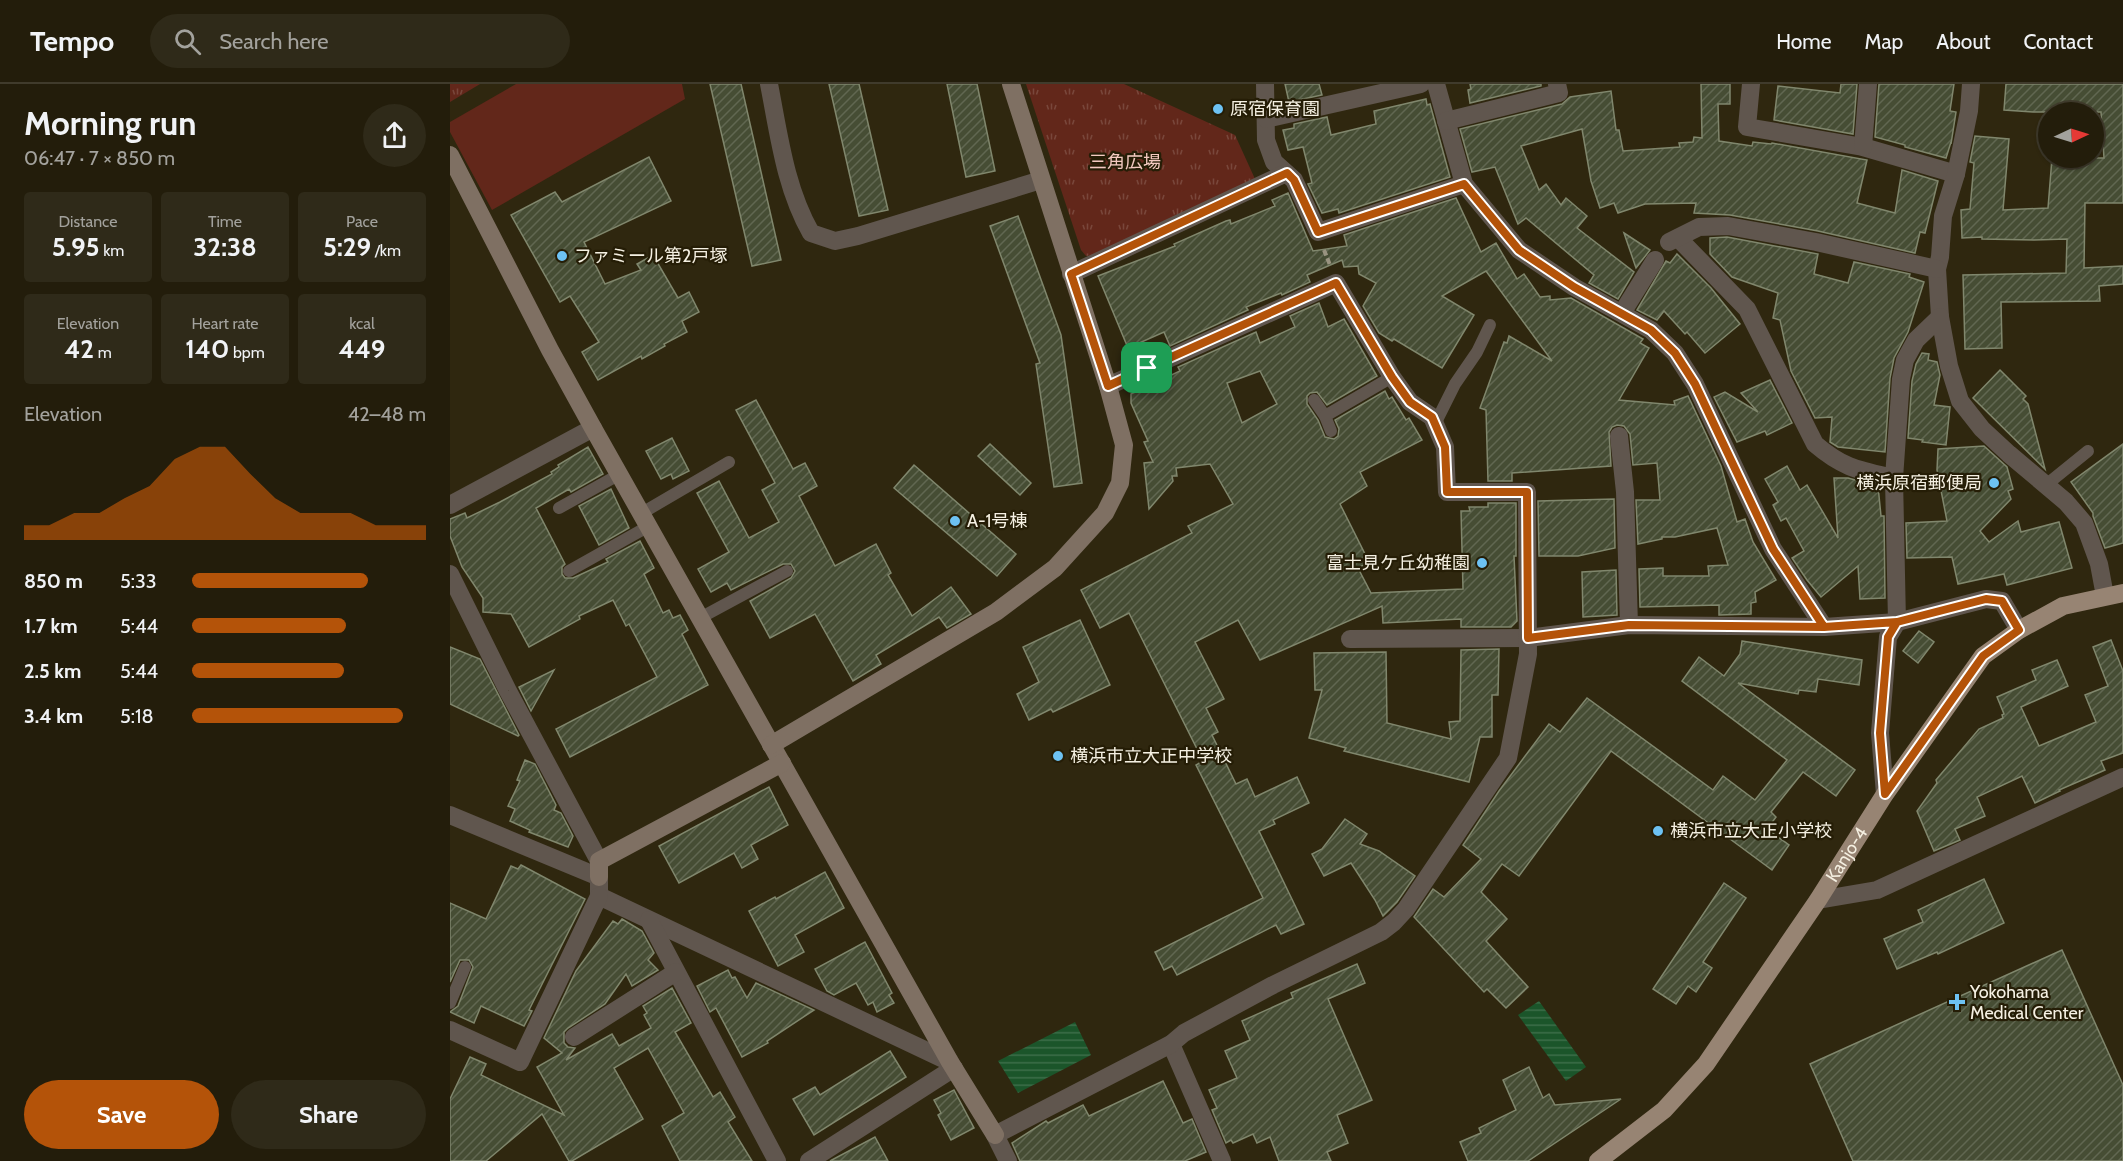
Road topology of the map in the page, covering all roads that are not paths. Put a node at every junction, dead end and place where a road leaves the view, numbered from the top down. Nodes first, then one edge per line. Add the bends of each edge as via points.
1 (769, 84) edge
2 (1011, 84) edge
3 (1265, 84) edge
4 (1421, 84) edge
5 (1436, 84) edge
6 (1557, 84) edge
7 (1751, 84) edge
8 (1869, 84) edge
9 (1971, 84) edge
10 (1266, 119) junction
11 (1446, 121) junction
12 (1863, 147) junction
13 (450, 155) edge
14 (1287, 173) junction
15 (1956, 174) junction
16 (1041, 180) junction
17 (1464, 184) junction
18 (1655, 260) dead end
19 (1937, 269) junction
20 (1071, 274) junction
21 (1622, 313) junction
22 (1940, 317) junction
23 (1490, 325) dead end
24 (1392, 377) junction
25 (1108, 386) junction
26 (1314, 400) dead end
27 (1325, 416) junction
28 (1436, 424) junction
29 (593, 428) junction
30 (1331, 431) dead end
31 (1619, 436) dead end
32 (2088, 451) dead end
33 (729, 462) dead end
34 (620, 474) junction
35 (1894, 478) junction
36 (2046, 485) junction
37 (450, 505) edge
38 (559, 508) dead end
39 (645, 519) junction
40 (570, 571) dead end
41 (787, 571) dead end
42 (450, 574) edge
43 (2114, 594) edge
44 (700, 618) junction
45 (1897, 622) junction
46 (1629, 625) junction
47 (1824, 627) junction
48 (2019, 630) junction
49 (1528, 638) junction
50 (1350, 639) dead end
51 (771, 745) junction
52 (782, 763) junction
53 (2123, 777) edge
54 (1885, 794) junction
55 (450, 815) edge
56 (599, 878) junction
57 (1818, 900) junction
58 (649, 920) junction
59 (465, 967) dead end
60 (676, 972) junction
61 (450, 1004) edge
62 (450, 1030) edge
63 (574, 1037) dead end
64 (1171, 1044) junction
65 (952, 1065) junction
66 (995, 1135) junction
67 (1217, 1159) edge
68 (1600, 1160) edge
69 (777, 1161) edge
70 (809, 1161) edge
71 (1008, 1161) edge

1 - 16 street via 791,191 811,233 835,241 858,236
2 - 16 street
3 - 10 street
4 - 10 street
5 - 11 street
6 - 11 street via 1559,93
7 - 12 street via 1747,127
8 - 12 street
9 - 15 street
10 - 14 street via 1266,141 1275,162
11 - 17 street
12 - 15 street
13 - 29 street
14 - 17 street via 1318,232
14 - 20 street
15 - 19 street via 1943,216
16 - 20 street
17 - 21 street via 1519,250
18 - 21 street
19 - 22 street
19 - 35 street via 1728,226 1699,227 1674,240 1747,309 1815,444 1844,465
20 - 25 street
21 - 47 street via 1651,330 1675,353 1695,384 1773,549
22 - 35 street via 1916,340 1905,360
22 - 36 street via 1960,401 1982,429
23 - 28 lane
24 - 25 street via 1336,283
24 - 27 lane
24 - 28 street via 1410,402
25 - 51 street via 1124,444 1120,483 1105,513 1055,568 996,612
26 - 27 lane
27 - 30 lane
28 - 49 street via 1445,447 1447,492 1527,492
29 - 34 street
29 - 37 street
31 - 46 street via 1625,492
32 - 36 lane
33 - 39 lane
34 - 38 lane
34 - 39 street
35 - 45 street
36 - 43 street via 2084,523 2098,564
39 - 40 lane
39 - 44 street
41 - 44 lane
42 - 56 street
43 - 48 main road, Kanjo-4 via 2063,606
44 - 51 street
45 - 47 street
45 - 48 street via 1986,599 2002,601
45 - 54 street via 1888,637 1880,733
46 - 47 street
46 - 49 street
48 - 54 main road, Kanjo-4 via 1983,656
49 - 50 street
49 - 64 street via 1508,758 1395,922 1194,1028
51 - 52 street
52 - 56 street
52 - 65 street
53 - 57 street via 1877,890
54 - 57 main road, Kanjo-4
55 - 56 street
56 - 58 street
56 - 62 street via 520,1062
57 - 68 main road, Kanjo-4 via 1706,1064 1664,1110
58 - 60 street
58 - 65 street
59 - 61 lane
60 - 63 street
60 - 69 street
64 - 66 street
64 - 67 street
65 - 66 street
65 - 70 street
66 - 71 street

